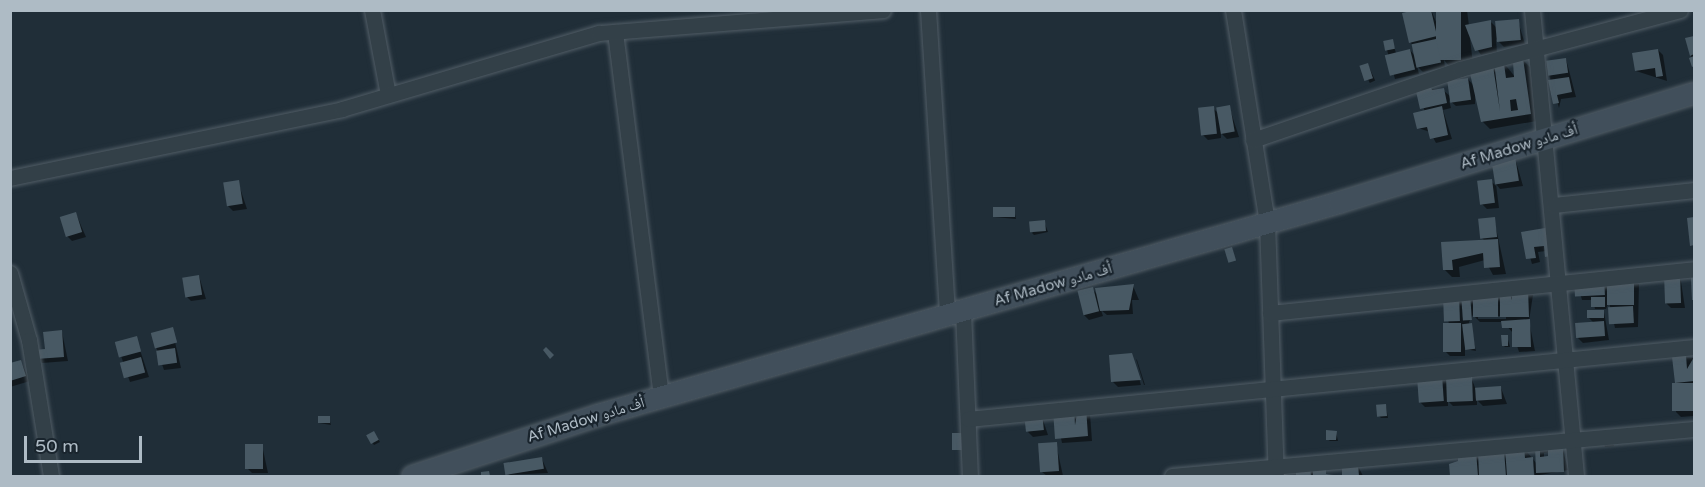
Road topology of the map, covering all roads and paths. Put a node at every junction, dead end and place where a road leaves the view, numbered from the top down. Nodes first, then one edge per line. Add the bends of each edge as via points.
1 (372, 10) edge
2 (884, 10) edge
3 (928, 10) edge
4 (1233, 10) edge
5 (1532, 10) edge
6 (1680, 10) edge
7 (615, 32) junction
8 (1532, 52) junction
9 (1695, 93) edge
10 (388, 95) junction
11 (1253, 140) junction
12 (1545, 140) junction
13 (10, 178) edge
14 (1695, 190) edge
15 (1554, 205) junction
16 (1267, 222) junction
17 (1695, 269) edge
18 (10, 273) edge
19 (1562, 283) junction
20 (955, 313) junction
21 (1270, 313) junction
22 (1695, 347) edge
23 (1567, 359) junction
24 (1273, 387) junction
25 (661, 397) junction
26 (968, 419) junction
27 (1695, 429) edge
28 (1573, 439) junction
29 (1276, 470) edge
30 (51, 477) edge
31 (412, 477) edge
32 (970, 477) edge
33 (1172, 477) edge
34 (1576, 477) edge

1 - 10 street
2 - 7 street
3 - 20 street
4 - 11 street
5 - 8 street
6 - 8 street
7 - 10 street via 530,49
7 - 25 street
8 - 11 street via 1396,89
8 - 12 street
9 - 12 street, Af Madow أف مادو
10 - 13 street
11 - 16 street
12 - 15 street
12 - 16 street, Af Madow أف مادو
14 - 15 street
15 - 19 street
16 - 20 street, Af Madow أف مادو
16 - 21 street
17 - 19 street
18 - 30 street via 29,340
19 - 21 street
19 - 23 street
20 - 25 street, Af Madow أف مادو
20 - 26 street
21 - 24 street
22 - 23 street
23 - 24 street
23 - 28 street
24 - 26 street
24 - 29 street
25 - 31 street, Af Madow أف مادو
26 - 32 street
27 - 28 street
28 - 29 street
28 - 34 street
29 - 33 street

